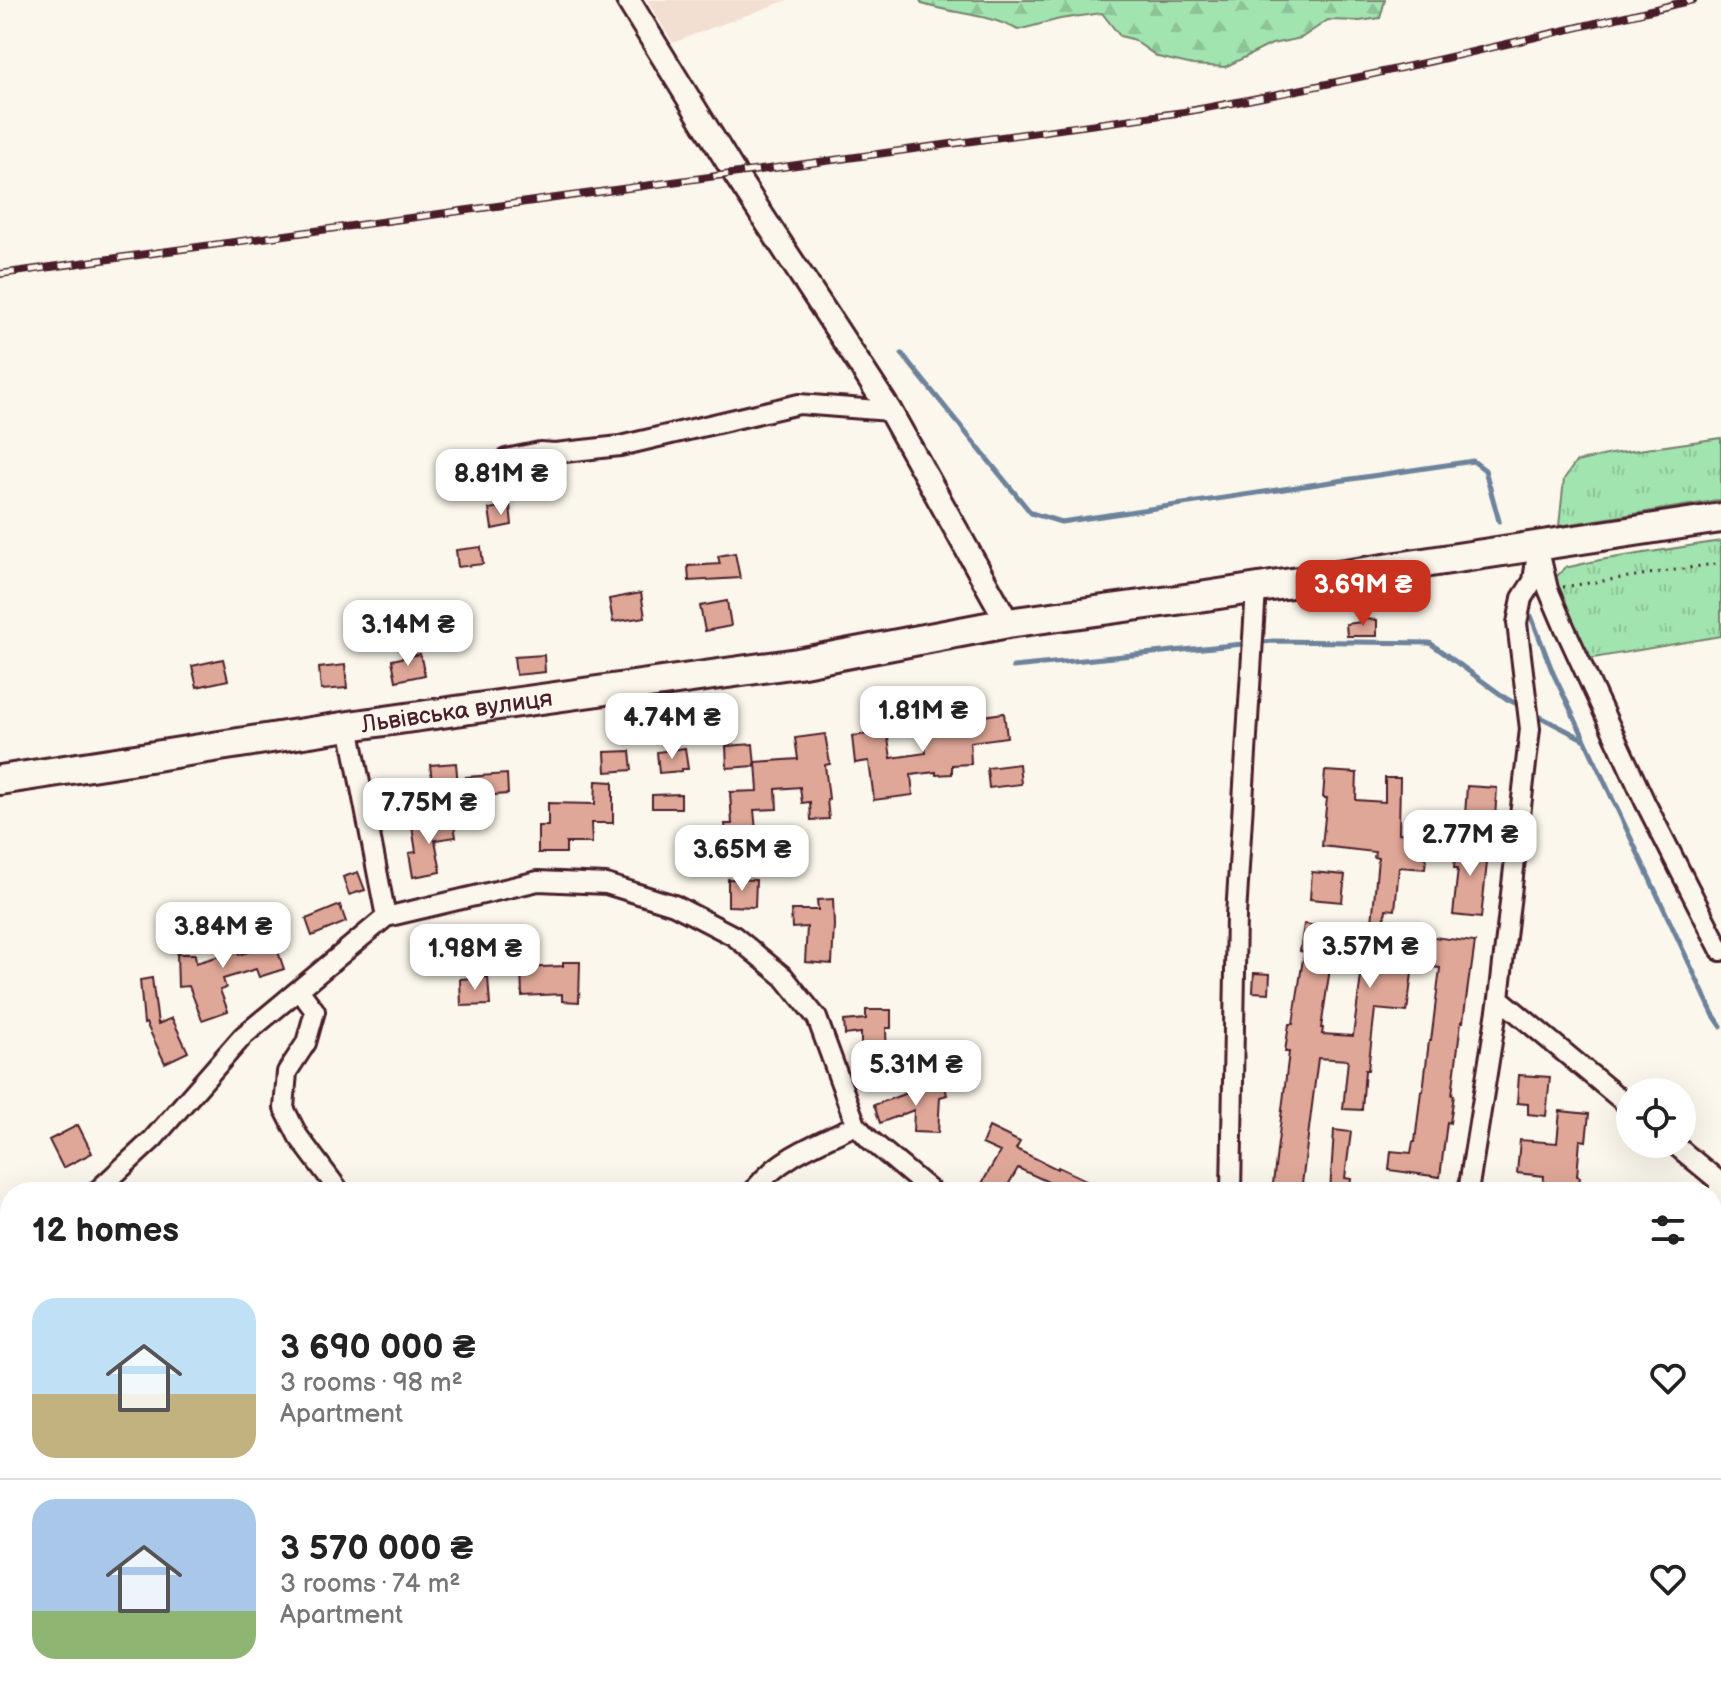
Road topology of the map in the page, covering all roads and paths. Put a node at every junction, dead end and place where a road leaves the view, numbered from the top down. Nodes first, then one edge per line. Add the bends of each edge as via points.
1 (628, 0) edge
2 (890, 411) junction
3 (506, 459) dead end
4 (1721, 518) edge
5 (1538, 546) junction
6 (1721, 563) edge
7 (1256, 589) junction
8 (1548, 589) junction
9 (1008, 623) junction
10 (349, 726) junction
11 (0, 780) edge
12 (386, 917) junction
13 (1721, 951) edge
14 (299, 990) junction
15 (1499, 998) junction
16 (1616, 1095) edge
17 (856, 1125) junction
18 (1691, 1158) edge
19 (107, 1182) edge
20 (332, 1182) edge
21 (761, 1182) edge
22 (920, 1182) edge
23 (1231, 1182) edge
24 (1470, 1182) edge
25 (1720, 1182) edge

1 - 2 street
2 - 3 street via 799,404 620,446
2 - 9 street
4 - 5 main road, Львівська вулиця
5 - 7 main road, Львівська вулиця
5 - 8 street
5 - 15 street via 1533,581 1522,598 1517,623 1530,729
6 - 8 path
7 - 9 main road, Львівська вулиця
7 - 23 street via 1236,916
8 - 13 street via 1645,802
9 - 10 main road, Львівська вулиця via 798,663
10 - 11 main road, Львівська вулиця
10 - 12 street
12 - 14 street
12 - 17 street via 538,881 606,884 674,905 734,936 784,977 817,1018
14 - 19 street via 243,1036 153,1139
14 - 20 street via 315,1011 306,1043 287,1072 284,1108
15 - 16 street
15 - 24 street
17 - 21 street via 801,1152
17 - 22 street
18 - 25 street

